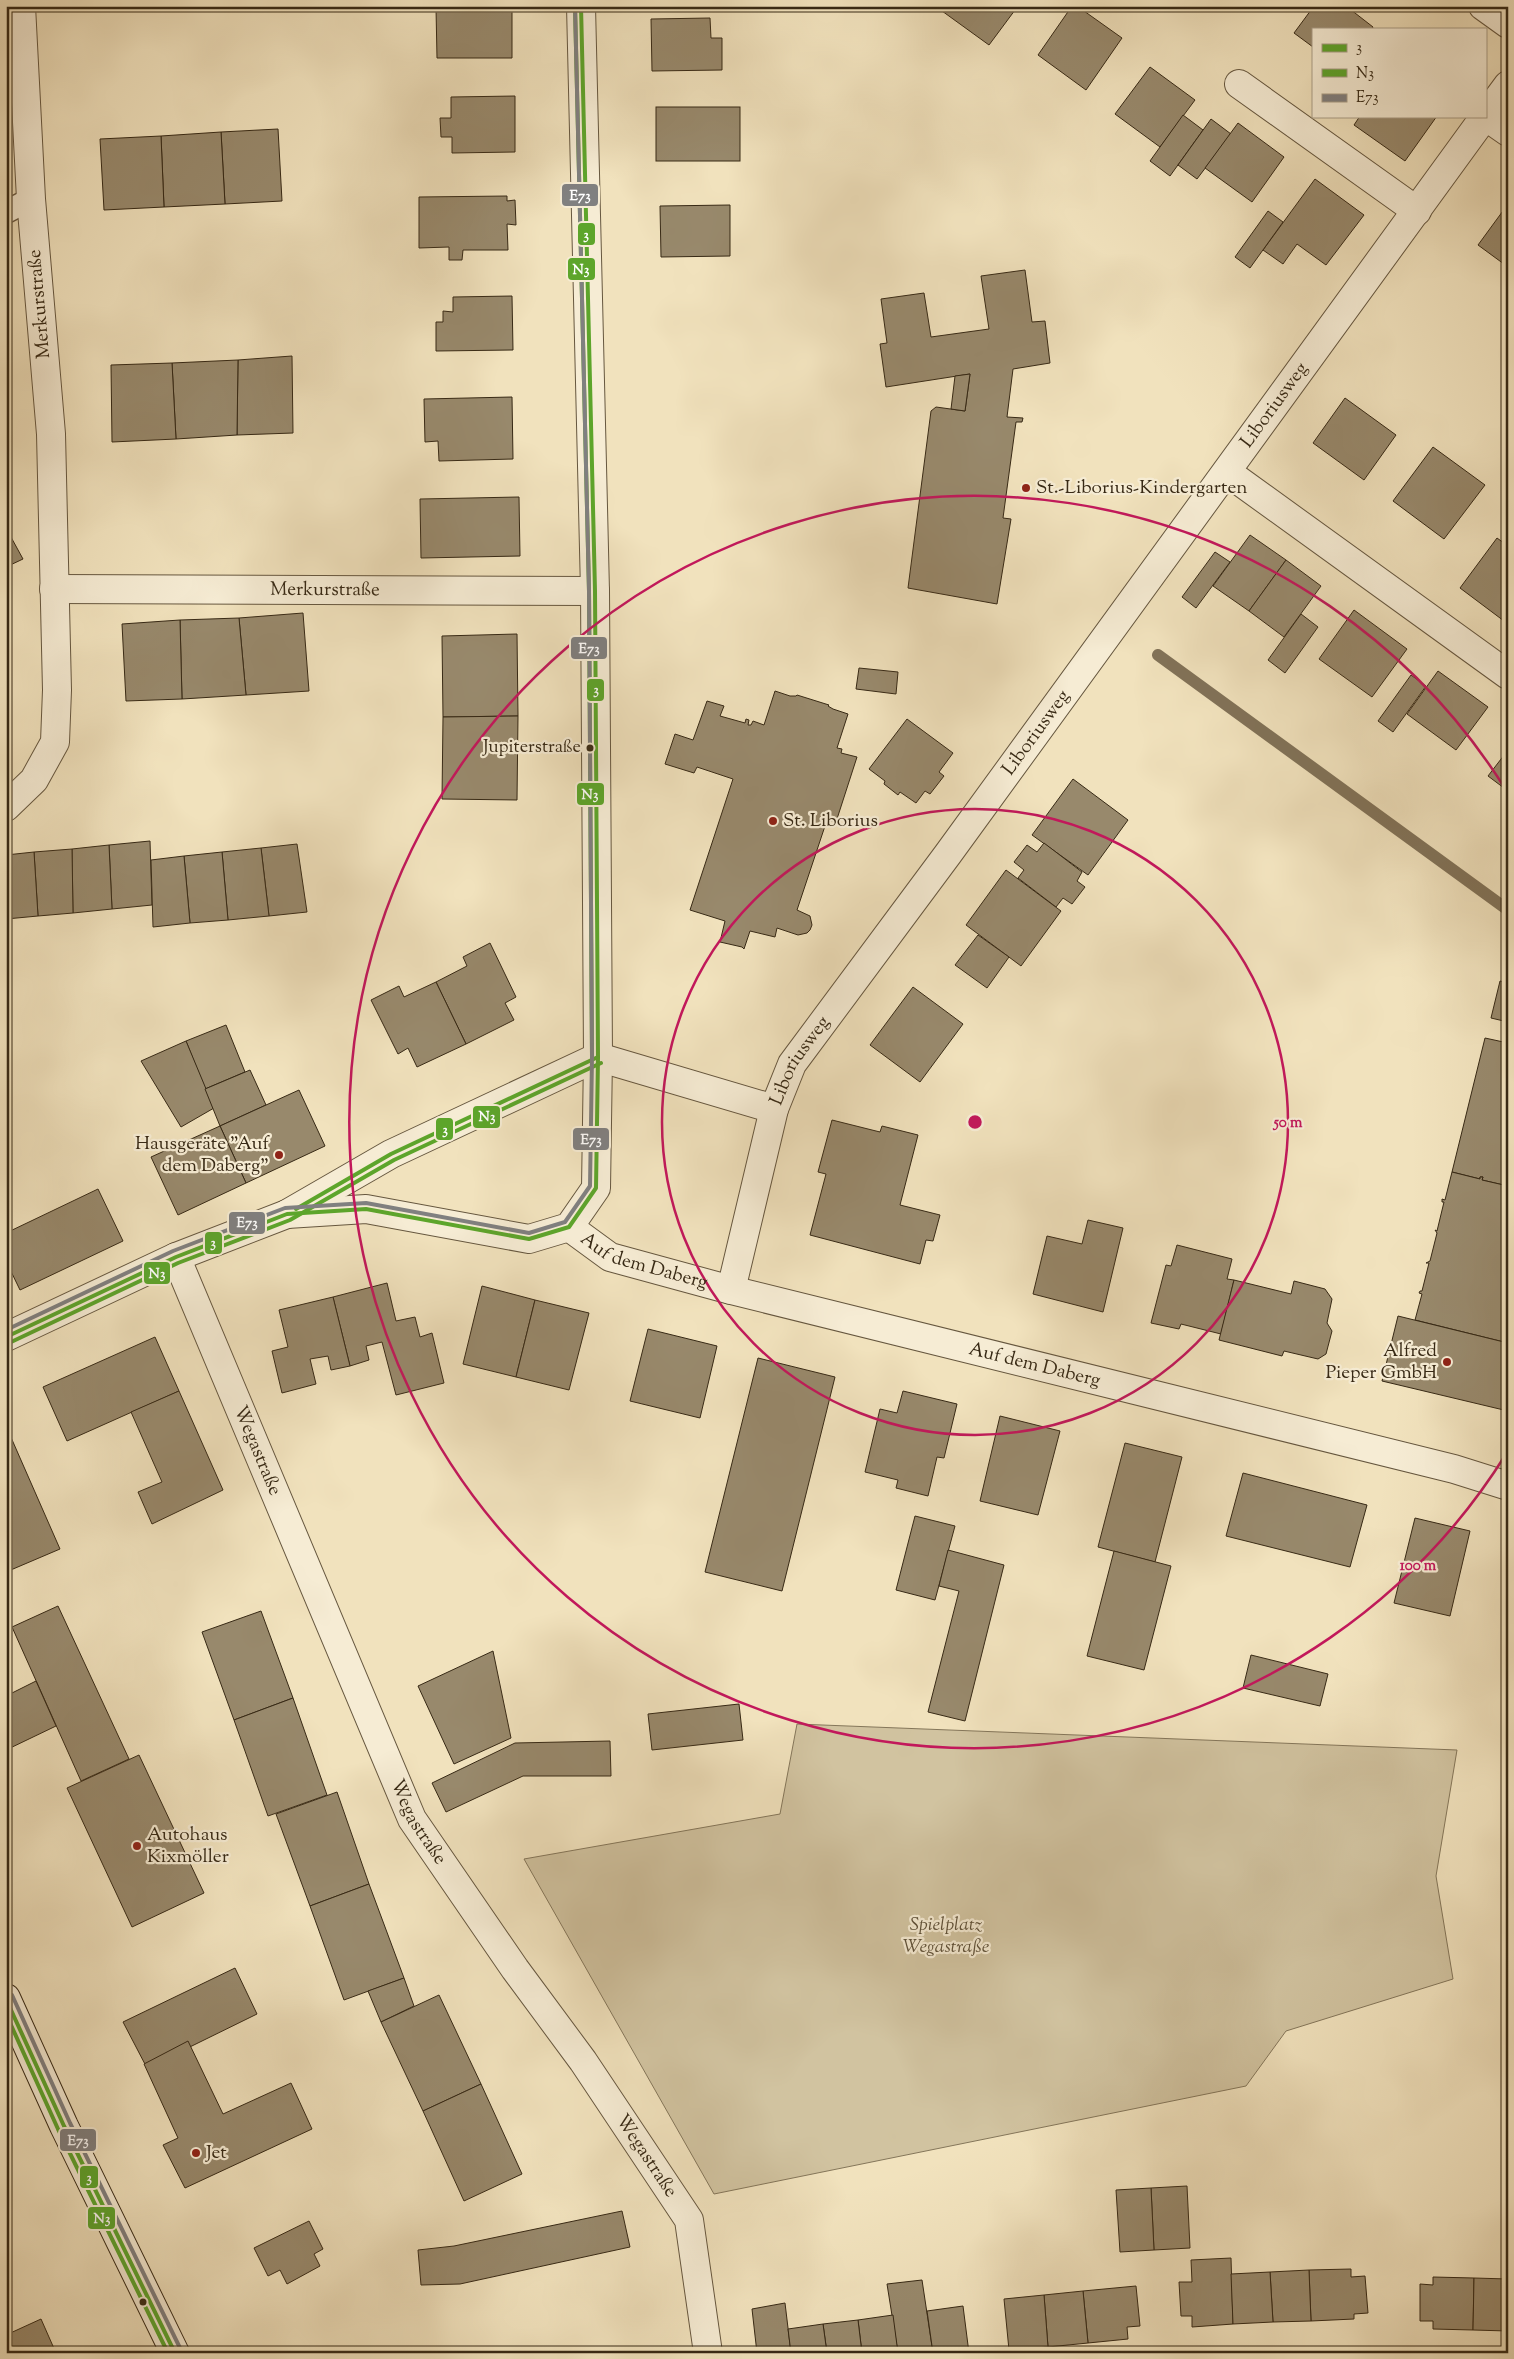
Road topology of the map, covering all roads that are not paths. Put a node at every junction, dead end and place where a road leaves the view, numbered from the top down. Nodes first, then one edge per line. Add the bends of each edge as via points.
1 (22, 6) edge
2 (581, 6) edge
3 (1483, 6) edge
4 (1508, 24) edge
5 (1239, 84) dead end
6 (1508, 85) edge
7 (1486, 115) edge
8 (1486, 117) edge
9 (1484, 118) edge
10 (1508, 132) edge
11 (31, 199) junction
12 (1417, 211) junction
13 (6, 212) edge
14 (1227, 472) junction
15 (54, 589) junction
16 (595, 591) junction
17 (1508, 675) edge
18 (6, 807) edge
19 (598, 1058) junction
20 (774, 1109) junction
21 (287, 1214) junction
22 (569, 1227) junction
23 (176, 1257) junction
24 (731, 1290) junction
25 (6, 1337) edge
26 (1508, 1486) edge
27 (6, 1998) edge
28 (175, 2353) edge
29 (708, 2353) edge

1 - 11 street, Merkurstraße
2 - 16 street
3 - 4 street
5 - 12 street
6 - 7 street, Liboriusweg
8 - 10 street
9 - 12 street, Liboriusweg
11 - 13 lane
11 - 15 street, Merkurstraße via 51,434
12 - 14 street, Liboriusweg
14 - 17 street
14 - 20 street, Liboriusweg via 792,1064
15 - 16 street, Merkurstraße
15 - 18 street, Merkurstraße via 58,690 56,742 34,780
16 - 19 street
19 - 20 street
19 - 21 street, Auf dem Daberg via 391,1154
19 - 22 street, Auf dem Daberg via 596,1188
20 - 24 street, Liboriusweg
21 - 22 street, Auf dem Daberg via 366,1209 529,1239
21 - 23 street, Auf dem Daberg
22 - 24 street, Auf dem Daberg via 610,1257
23 - 25 street, Auf dem Daberg
23 - 29 street, Wegastraße via 412,1819 514,1969 583,2062 689,2220
24 - 26 street, Auf dem Daberg via 1454,1469
27 - 28 street via 64,2126

